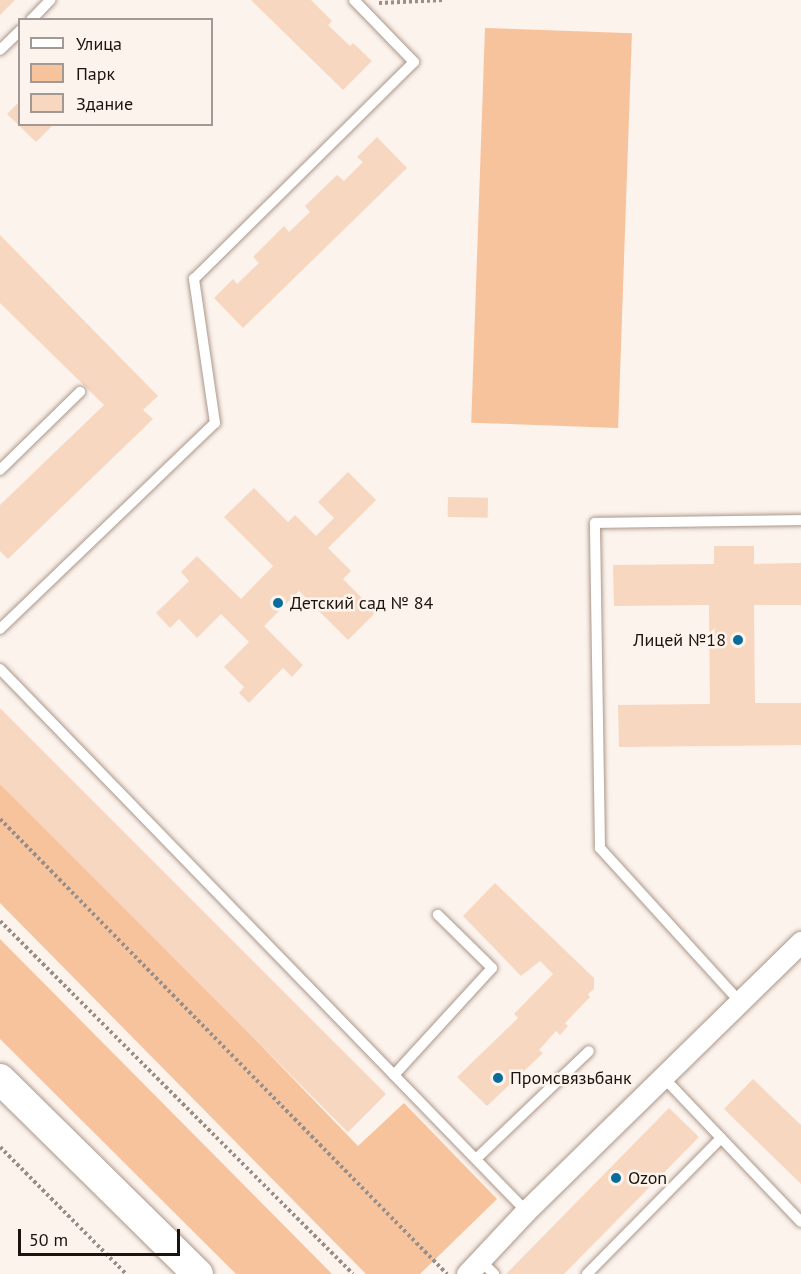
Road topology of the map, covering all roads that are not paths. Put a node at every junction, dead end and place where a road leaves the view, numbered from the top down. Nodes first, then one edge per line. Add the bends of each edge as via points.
1 (50, 0) edge
2 (356, 2) edge
3 (33, 18) edge
4 (18, 33) edge
5 (0, 51) edge
6 (80, 392) dead end
7 (0, 470) edge
8 (801, 520) edge
9 (0, 629) edge
10 (0, 669) edge
11 (438, 915) dead end
12 (801, 942) edge
13 (740, 1002) junction
14 (590, 1051) dead end
15 (394, 1075) junction
16 (663, 1077) junction
17 (0, 1078) edge
18 (721, 1138) junction
19 (476, 1159) junction
20 (526, 1210) junction
21 (801, 1222) edge
22 (480, 1269) edge
23 (198, 1274) edge
24 (587, 1274) edge

1 - 3 lane
2 - 9 lane via 414,62 194,279 215,423
4 - 5 lane
6 - 7 lane
8 - 13 lane via 595,523 600,848
10 - 15 lane
11 - 15 lane via 492,968
12 - 13 street
13 - 16 street
14 - 19 lane
15 - 19 lane
16 - 18 lane
16 - 20 street
17 - 23 main road
18 - 21 lane
18 - 24 lane
19 - 20 lane
20 - 22 street

